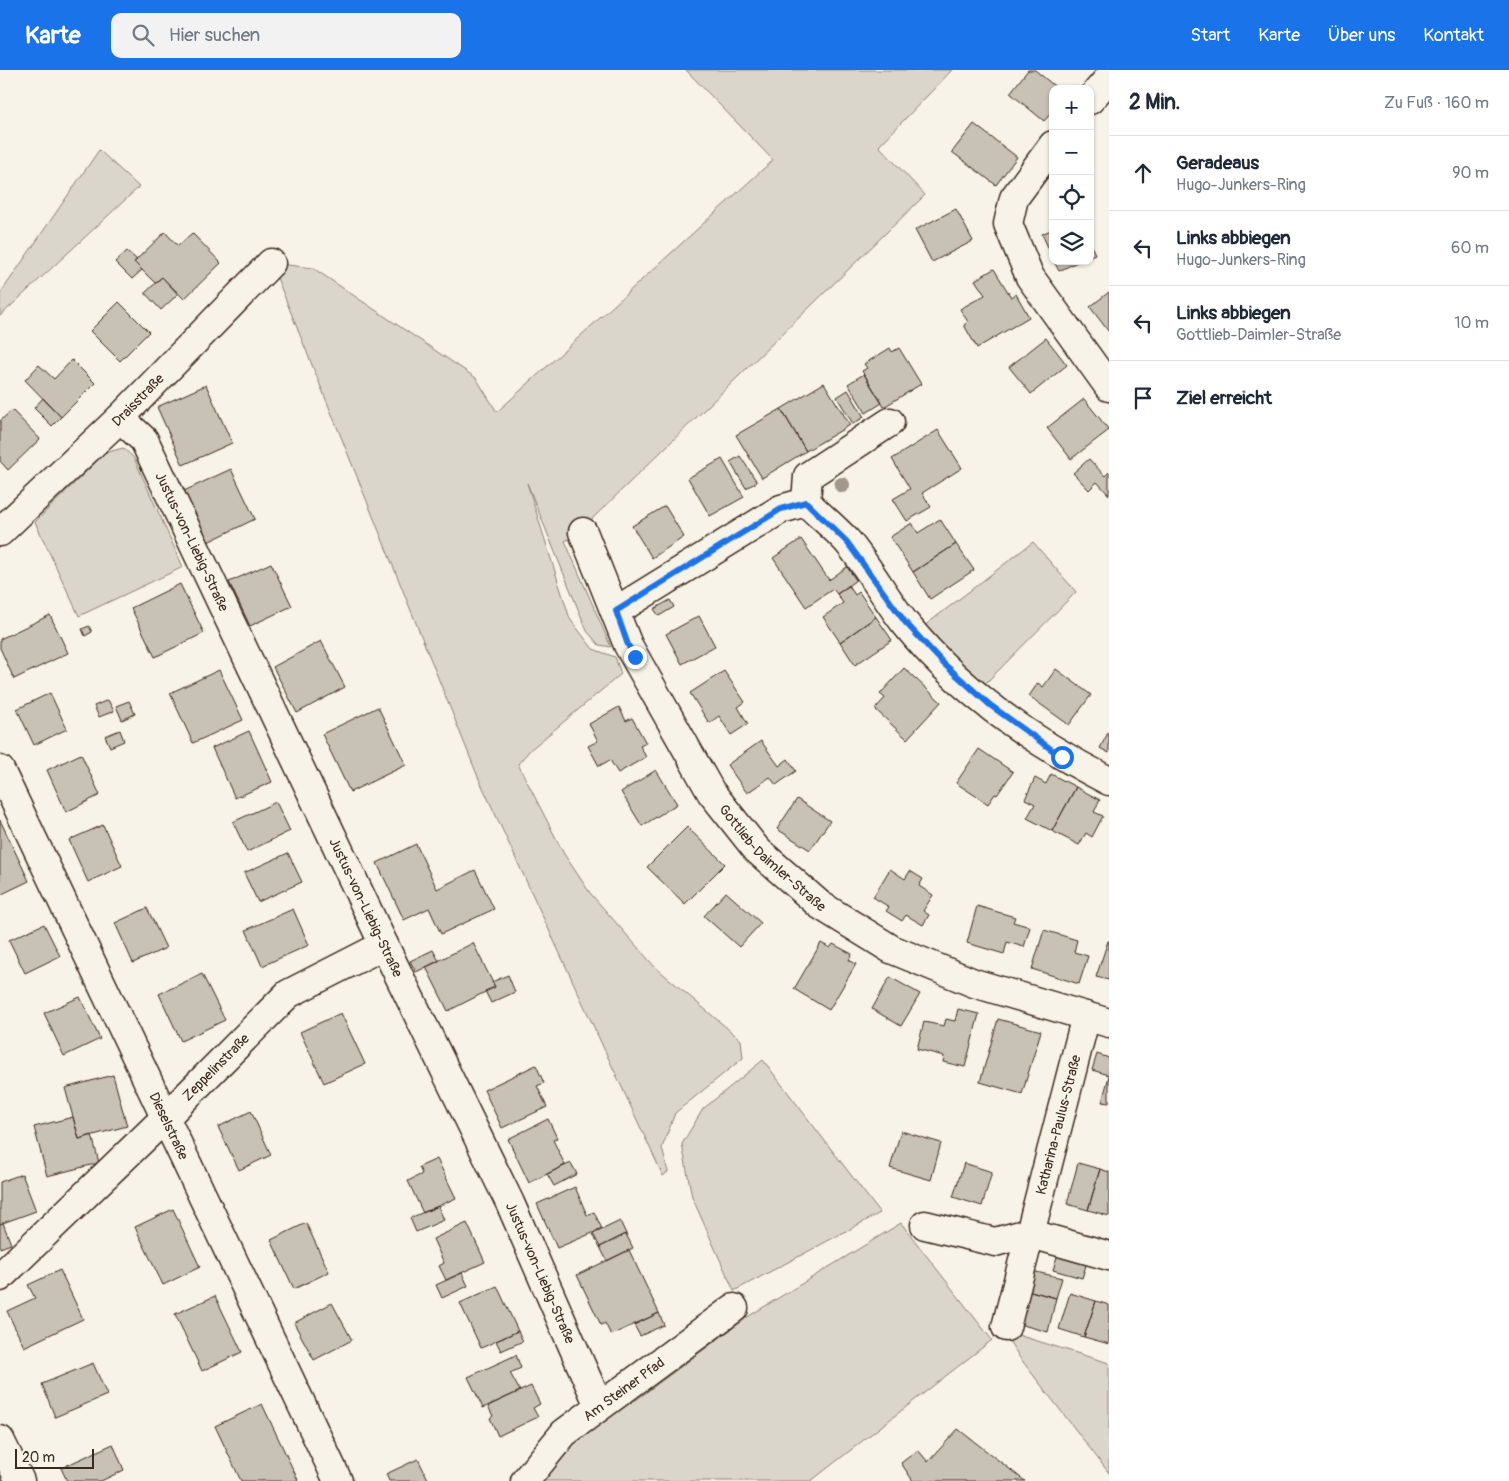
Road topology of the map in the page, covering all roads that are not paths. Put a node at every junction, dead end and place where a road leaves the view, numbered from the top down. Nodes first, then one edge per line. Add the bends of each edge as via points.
1 (1104, 76) edge
2 (1094, 93) edge
3 (1049, 150) edge
4 (271, 263) dead end
5 (1109, 387) edge
6 (120, 418) junction
7 (890, 422) dead end
8 (806, 502) junction
9 (0, 532) edge
10 (583, 532) dead end
11 (616, 611) junction
12 (0, 770) edge
13 (1109, 781) edge
14 (384, 945) junction
15 (1097, 1019) edge
16 (166, 1117) junction
17 (925, 1225) dead end
18 (1028, 1233) junction
19 (1109, 1256) edge
20 (0, 1277) edge
21 (734, 1308) dead end
22 (1006, 1327) dead end
23 (599, 1406) junction
24 (0, 1440) edge
25 (20, 1481) edge
26 (338, 1481) edge
27 (525, 1481) edge

1 - 2 street
3 - 5 street via 1014,198 1008,224 1030,277
4 - 6 street, Draisstraße
6 - 9 street, Draisstraße
6 - 14 street, Justus-von-Liebig-Straße via 144,440
7 - 8 street via 808,476
8 - 11 street via 781,509
8 - 13 street via 847,542 905,622 944,664 990,705 1062,757
10 - 11 street, Gottlieb-Daimler-Straße
11 - 15 street, Gottlieb-Daimler-Straße via 628,645 711,792 757,850 820,906 890,949 974,983
12 - 16 street, Dieselstraße
14 - 16 street, Zeppelinstraße via 288,994
14 - 23 street, Justus-von-Liebig-Straße via 510,1203
15 - 18 street, Katharina-Paulus-Straße
16 - 20 street, Zeppelinstraße
16 - 26 street, Dieselstraße
17 - 18 street via 995,1242
18 - 19 street
18 - 22 street, Katharina-Paulus-Straße
21 - 23 street, Am Steiner Pfad
23 - 27 street, Am Steiner Pfad via 564,1433
24 - 25 street

